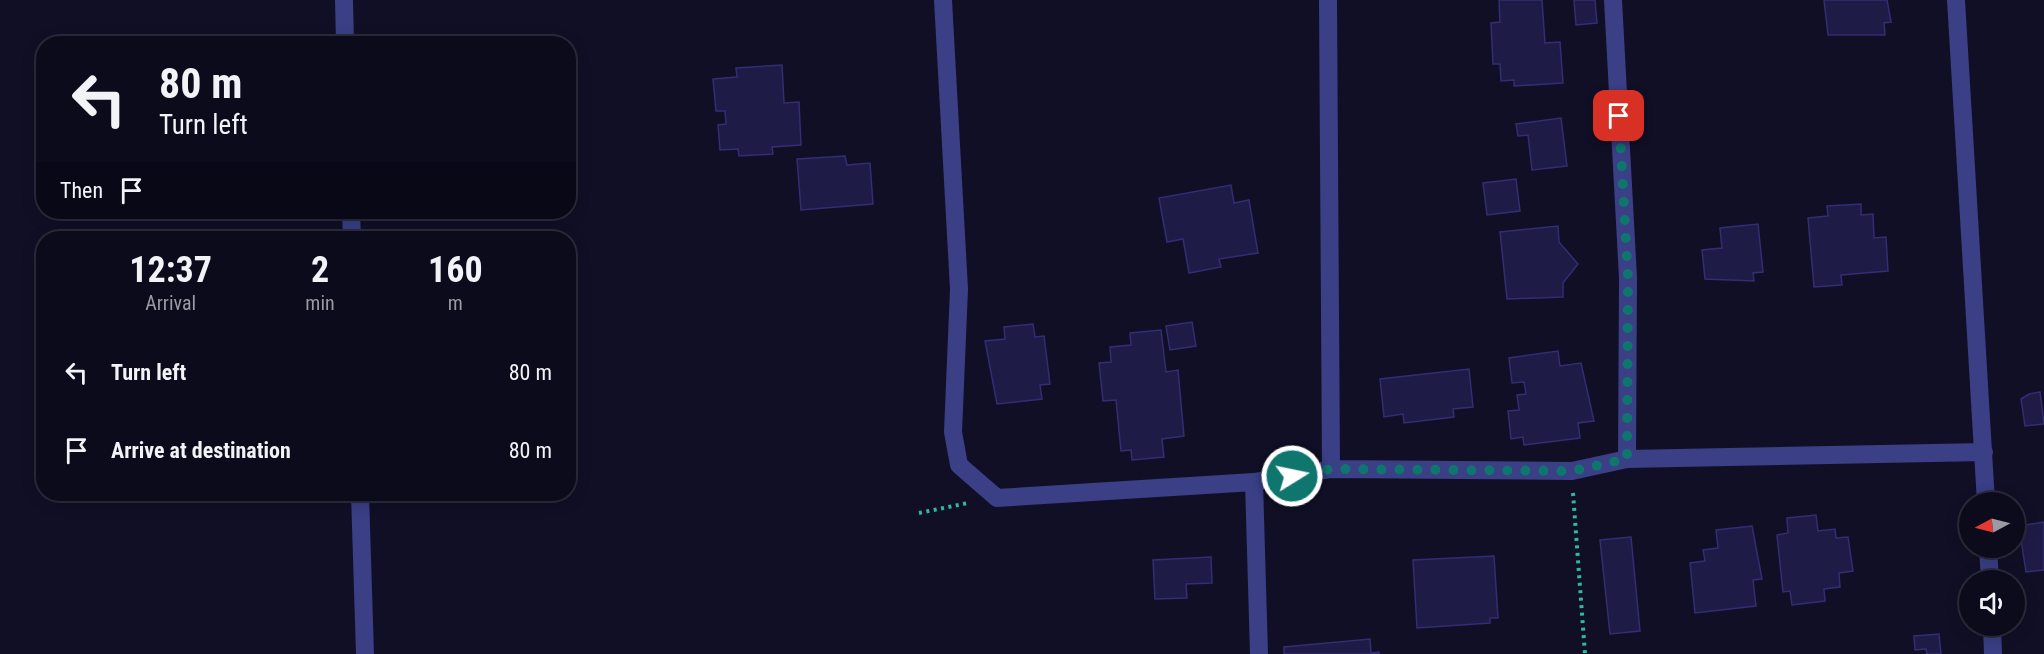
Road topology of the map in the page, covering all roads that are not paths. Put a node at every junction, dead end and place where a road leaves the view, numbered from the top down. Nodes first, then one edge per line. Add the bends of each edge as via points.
1 (344, 0) edge
2 (943, 0) edge
3 (1328, 0) edge
4 (1613, 0) edge
5 (1956, 0) edge
6 (345, 36) edge
7 (1984, 452) junction
8 (1627, 459) junction
9 (1331, 469) junction
10 (1254, 482) junction
11 (1986, 492) edge
12 (360, 501) edge
13 (1992, 636) edge
14 (365, 654) edge
15 (1259, 654) edge
16 (1993, 654) edge

1 - 6 street
2 - 10 street via 960,289 953,432 959,465 997,498
3 - 9 street
4 - 8 street via 1628,278
5 - 7 street
7 - 8 street
7 - 11 street
8 - 9 street via 1572,471
9 - 10 street
10 - 15 street
12 - 14 street
13 - 16 street

